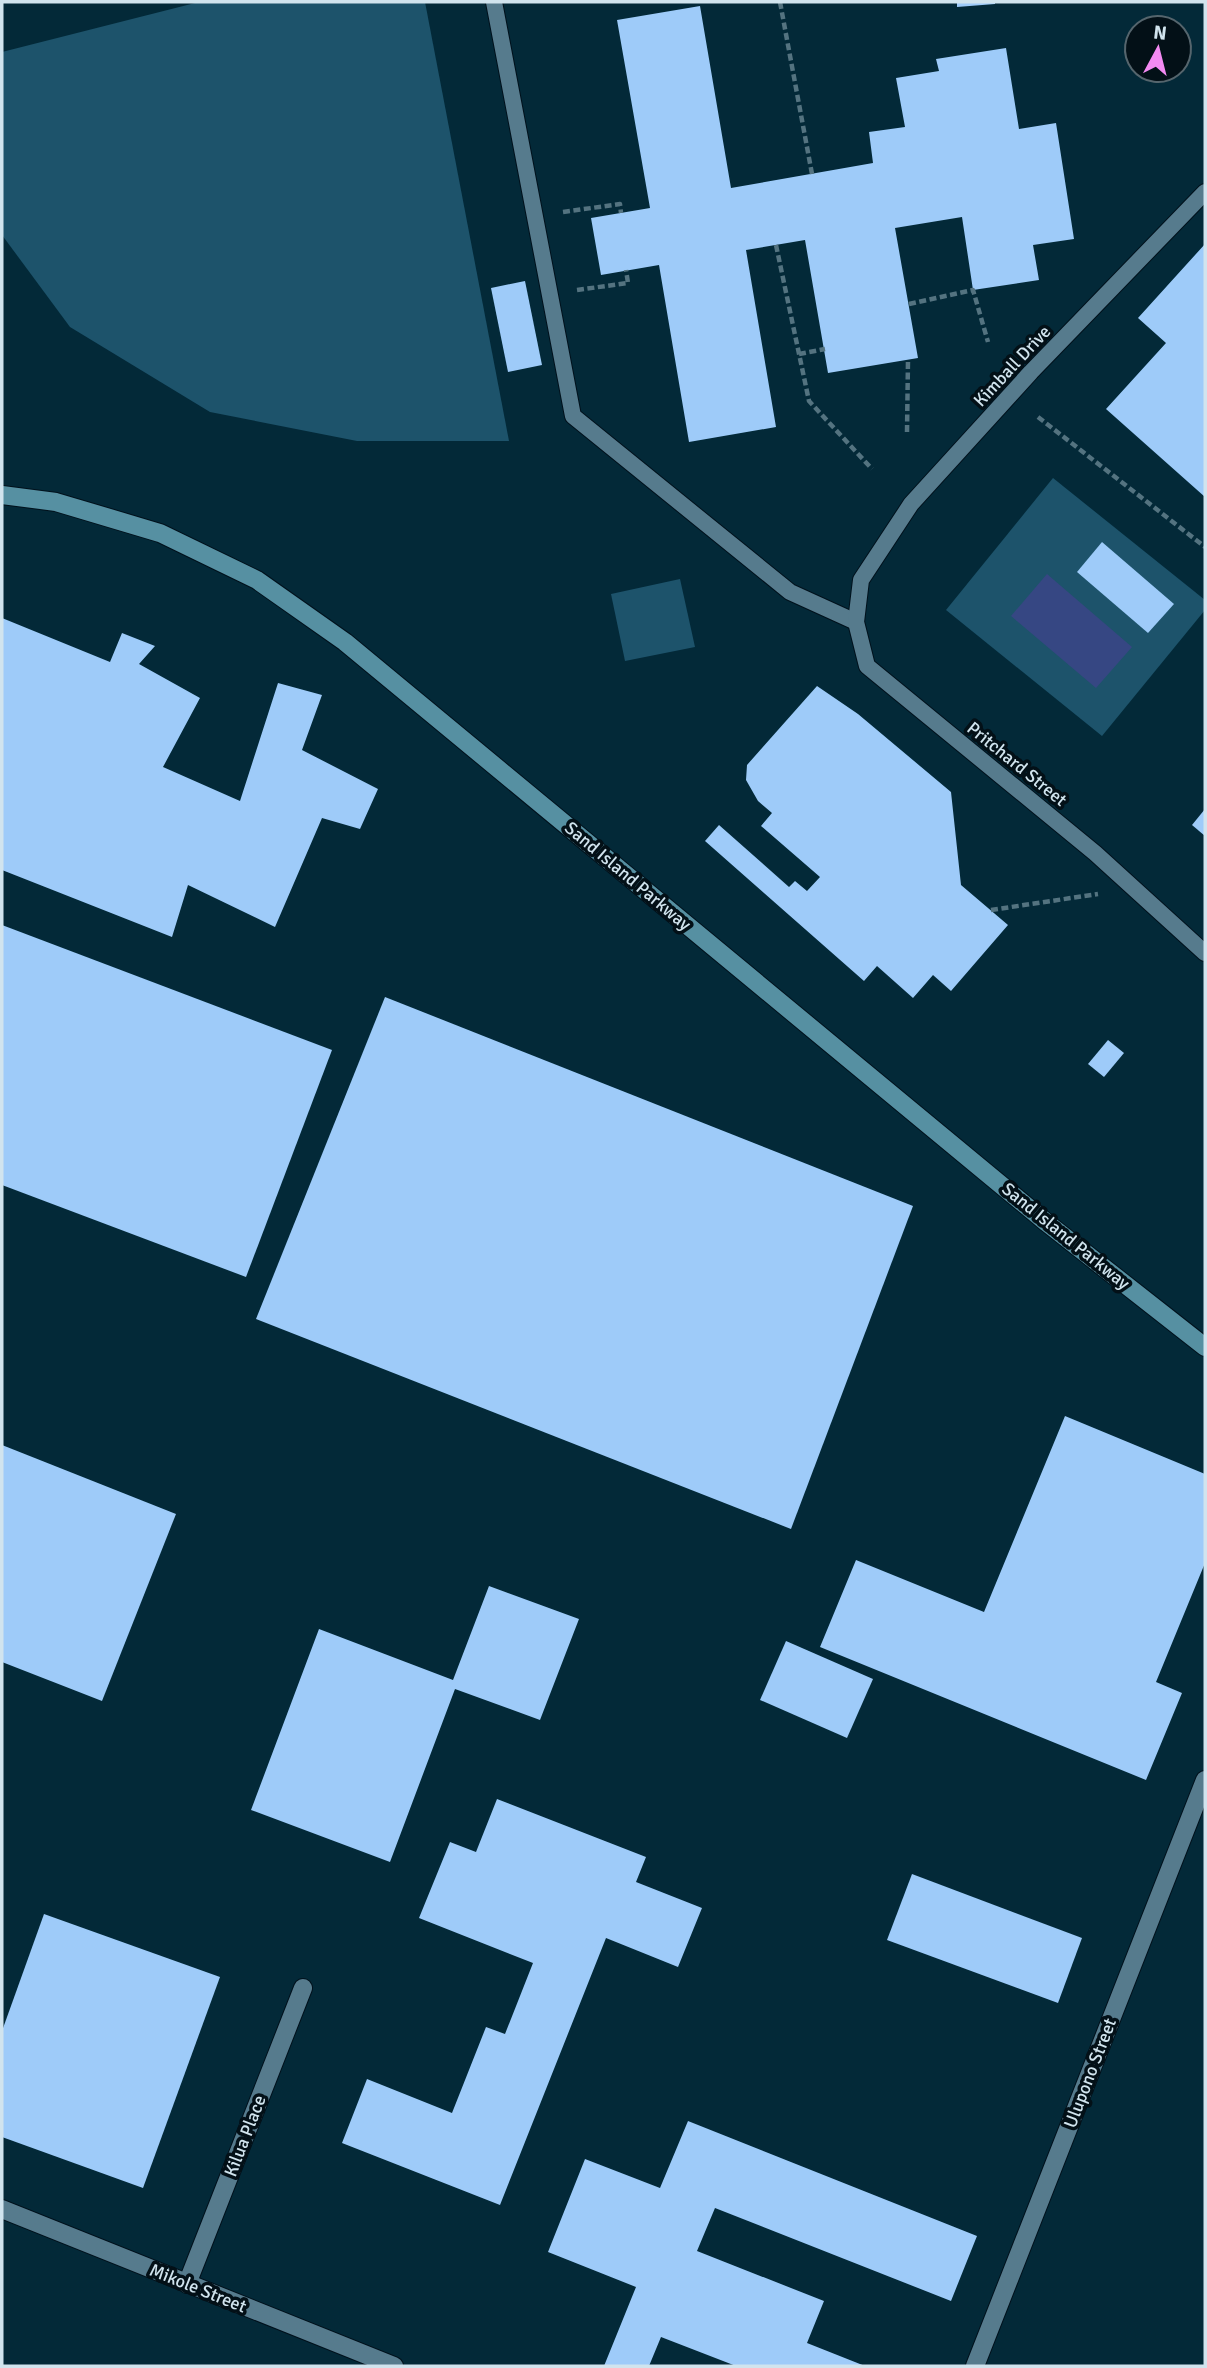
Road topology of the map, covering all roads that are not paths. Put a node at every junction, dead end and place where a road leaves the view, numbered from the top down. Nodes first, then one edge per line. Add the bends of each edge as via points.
1 (494, 2) edge
2 (1205, 192) edge
3 (2, 495) edge
4 (861, 580) joint
5 (856, 622) junction
6 (1205, 953) edge
7 (1205, 1346) edge
8 (1205, 1780) edge
9 (303, 1988) dead end
10 (2, 2209) edge
11 (187, 2284) junction
12 (394, 2366) edge
13 (975, 2366) edge

1 - 5 lane via 573,416 790,592
2 - 4 lane, Kimball Drive via 1031,372 911,505
3 - 7 street, Sand Island Parkway via 56,502 160,533 257,580 345,642 1047,1223
4 - 5 lane, Pritchard Street
5 - 6 lane, Pritchard Street via 867,666 1095,853
8 - 13 street, Ulupono Street
9 - 11 street, Kilua Place
10 - 11 street, Mikole Street
11 - 12 street, Mikole Street

